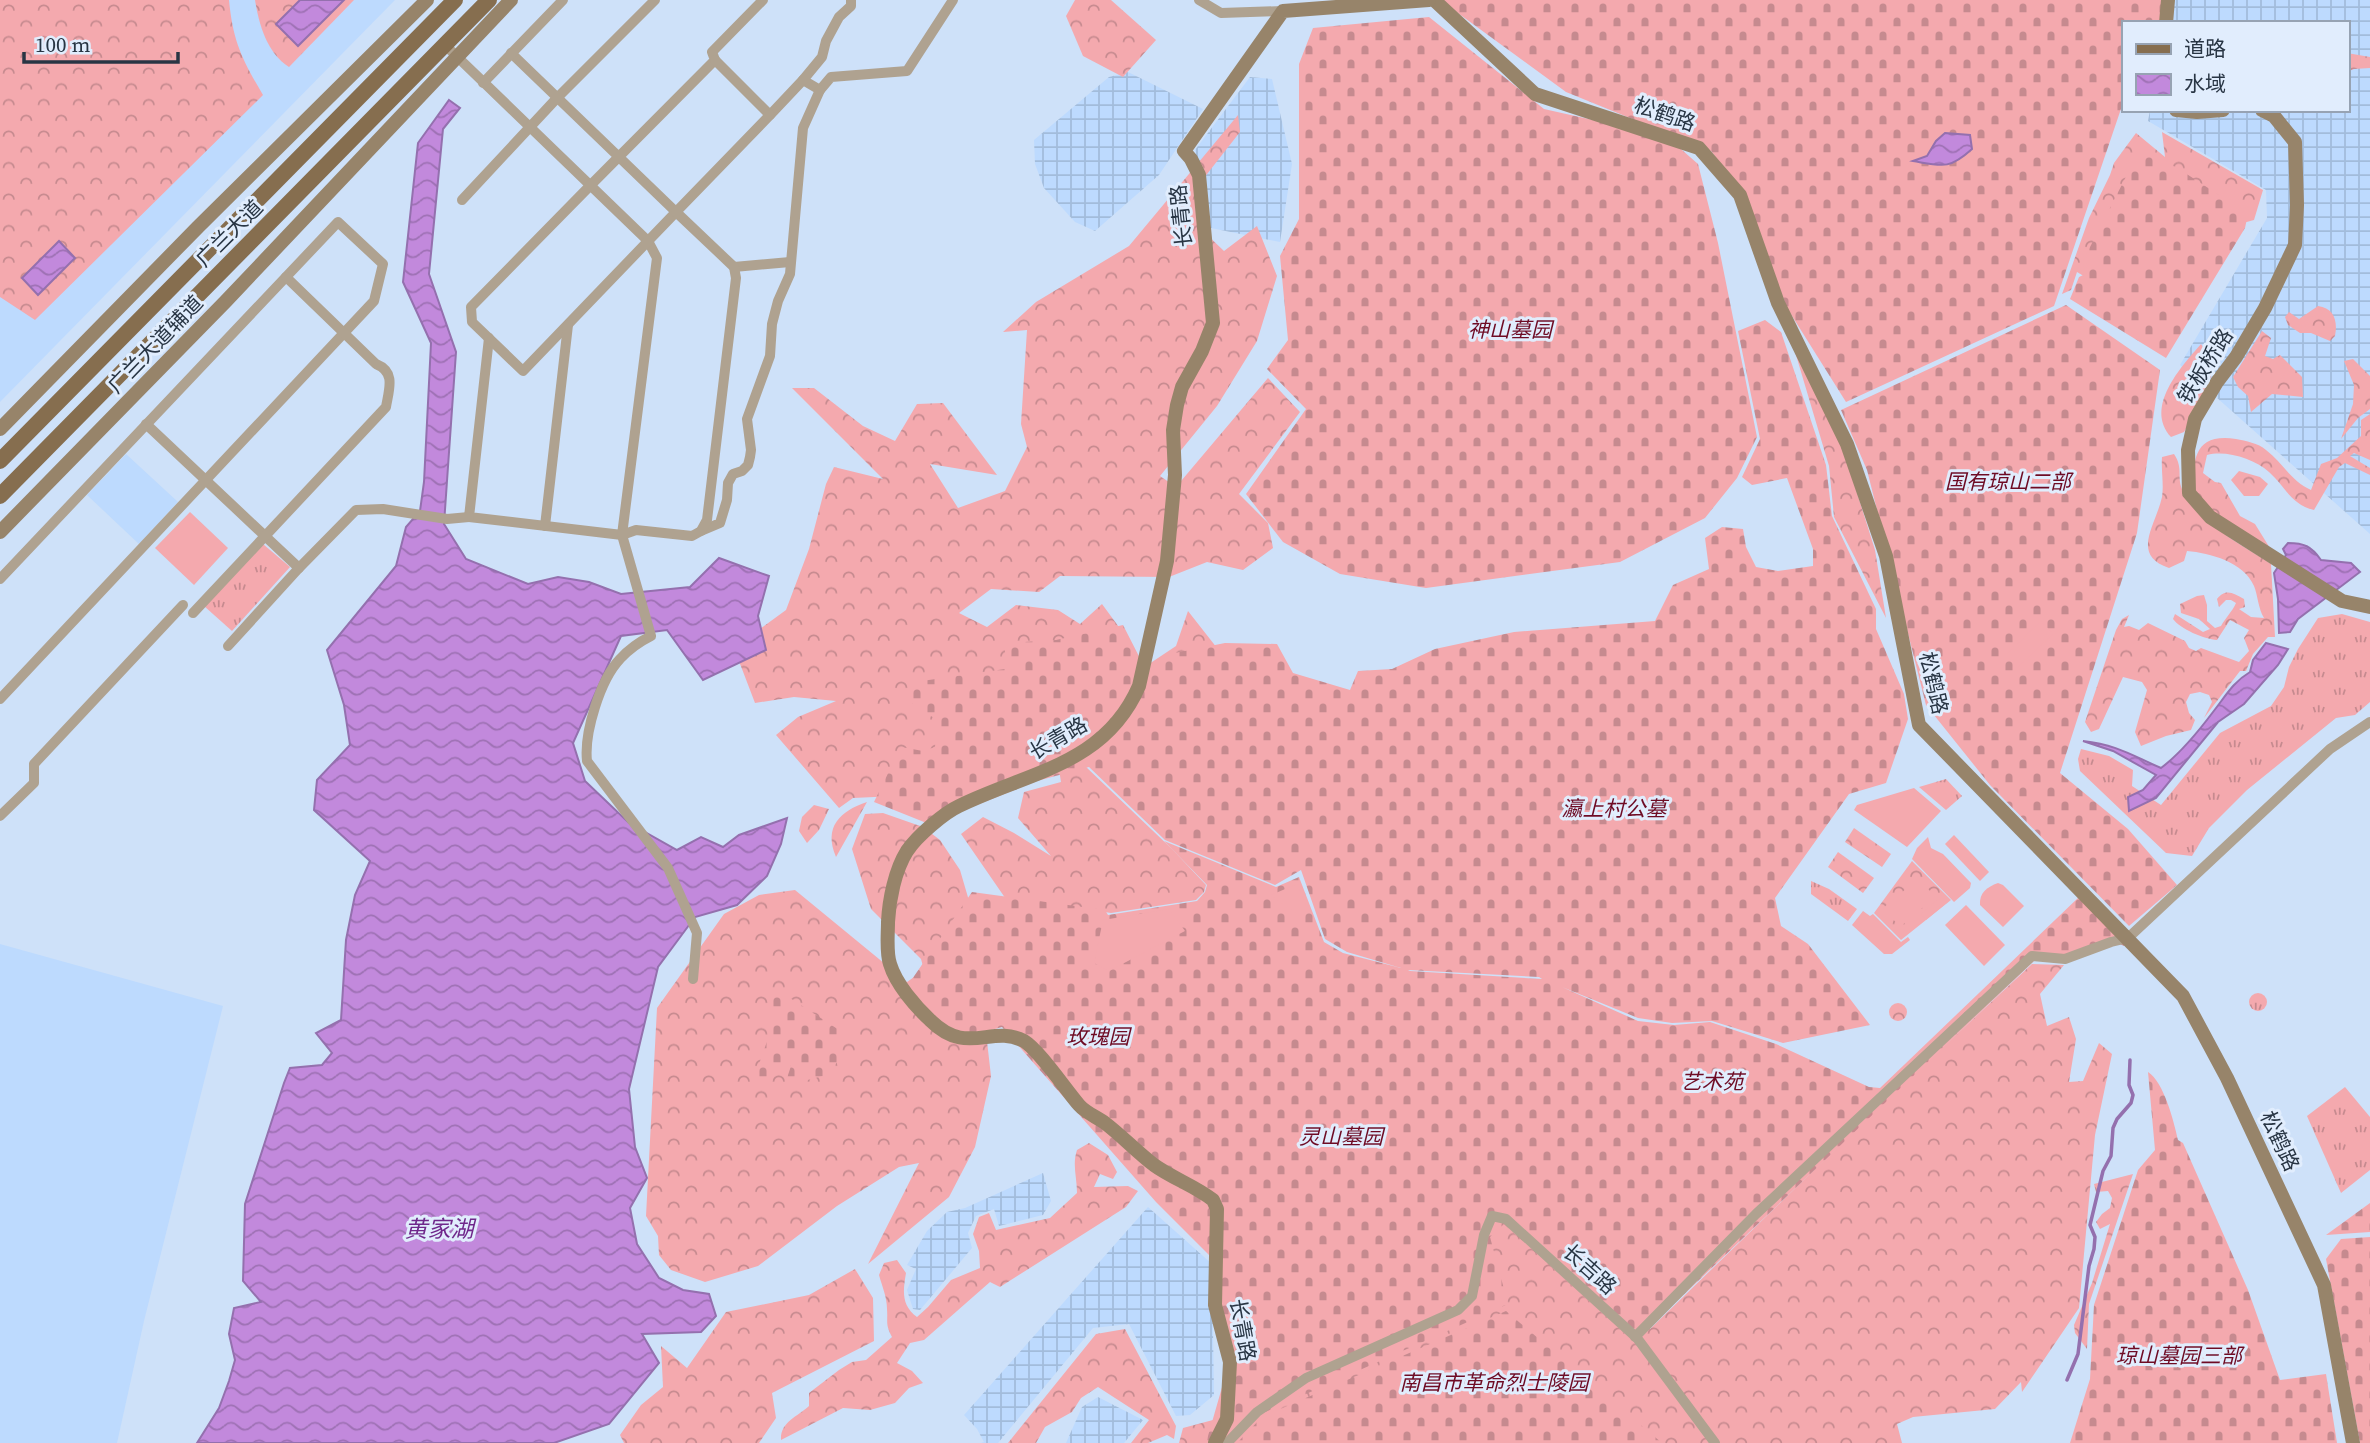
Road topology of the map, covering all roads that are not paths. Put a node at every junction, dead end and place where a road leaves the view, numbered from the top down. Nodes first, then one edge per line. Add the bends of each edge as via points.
1 (428, 0) edge
2 (455, 0) edge
3 (489, 0) edge
4 (511, 0) edge
5 (563, 0) edge
6 (655, 0) edge
7 (763, 0) edge
8 (851, 0) edge
9 (953, 0) edge
10 (1199, 0) edge
11 (1432, 0) edge
12 (2168, 0) edge
13 (1283, 11) junction
14 (2166, 21) edge
15 (450, 51) junction
16 (511, 53) junction
17 (715, 60) junction
18 (803, 80) junction
19 (483, 83) junction
20 (820, 90) junction
21 (557, 98) junction
22 (2266, 112) edge
23 (771, 115) junction
24 (530, 126) junction
25 (618, 156) junction
26 (590, 183) junction
27 (462, 200) dead end
28 (676, 212) junction
29 (648, 242) junction
30 (790, 262) junction
31 (734, 267) junction
32 (286, 277) junction
33 (568, 325) junction
34 (344, 333) junction
35 (489, 338) junction
36 (146, 424) junction
37 (0, 429) edge
38 (0, 461) edge
39 (205, 481) junction
40 (0, 496) edge
41 (469, 517) junction
42 (545, 526) junction
43 (701, 531) junction
44 (0, 533) edge
45 (622, 535) junction
46 (264, 537) junction
47 (299, 568) junction
48 (0, 579) edge
49 (183, 605) dead end
50 (2370, 607) edge
51 (193, 614) dead end
52 (228, 646) dead end
53 (0, 699) edge
54 (2370, 722) edge
55 (0, 816) edge
56 (2128, 938) junction
57 (693, 979) dead end
58 (1635, 1337) junction
59 (1215, 1443) edge
60 (1227, 1443) edge
61 (1715, 1443) edge
62 (2353, 1443) edge

1 - 37 street
2 - 38 main road, 广兰大道
3 - 15 main road, 广兰大道
4 - 15 street, 广兰大道辅道
5 - 16 street
6 - 21 street
7 - 17 street via 712,52
8 - 18 street via 826,41 822,57
9 - 20 street via 907,71 831,77
10 - 13 street via 1221,13
11 - 13 street
11 - 56 street, 松鹤路 via 1535,94 1699,148 1740,195 1778,303 1847,444 1881,543 1919,725
12 - 14 street
13 - 59 street, 长青路 via 1184,151 1199,175 1213,323 1177,405 1167,561 1131,705 1078,755 944,815 908,850 891,894 888,918 890,964 900,985 930,1021 962,1039 1005,1035 1025,1042 1082,1108 1153,1164 1213,1200 1217,1209 1215,1305 1230,1362 1227,1419
15 - 19 street
15 - 40 main road, 广兰大道
15 - 44 street, 广兰大道辅道 via 226,301
16 - 19 street
16 - 21 street
17 - 23 street
17 - 25 street
18 - 20 street
18 - 23 street
19 - 24 street
20 - 30 street via 803,128
21 - 24 street
21 - 25 street
22 - 50 street, 铁板桥路 via 2295,142 2295,244 2265,308 2195,419 2188,450 2189,493 2210,517 2342,601
23 - 28 street
24 - 26 street
24 - 27 street
25 - 26 street
25 - 28 street
26 - 29 street
26 - 35 street via 471,307 472,322
28 - 29 street
28 - 31 street
29 - 33 street
29 - 45 street via 657,258
30 - 31 street
30 - 43 street via 772,324 770,356 747,419 748,465 730,477 720,523
31 - 43 street via 707,520
32 - 34 street
32 - 34 street via 338,222 383,264 374,302
32 - 36 street
33 - 35 street via 523,371
33 - 42 street
34 - 39 street
34 - 46 street via 387,371 391,380 386,407
35 - 41 street
36 - 39 street
36 - 48 street
39 - 46 street
39 - 53 street
41 - 42 street
41 - 47 street via 356,510
42 - 45 street
43 - 45 street via 692,536 636,530
45 - 57 street via 651,636 618,660 609,675 590,725 587,761 668,867 697,933
46 - 47 street
46 - 51 street
47 - 52 street
49 - 55 street via 34,764 34,783
54 - 56 street via 2330,749
56 - 58 street via 2065,959 2032,956 1756,1214
56 - 62 street, 松鹤路 via 2182,996 2227,1078 2324,1285
58 - 60 street, 长吉路 via 1506,1219 1492,1216 1472,1296 1458,1310 1306,1378 1257,1412
58 - 61 street, 长吉路

